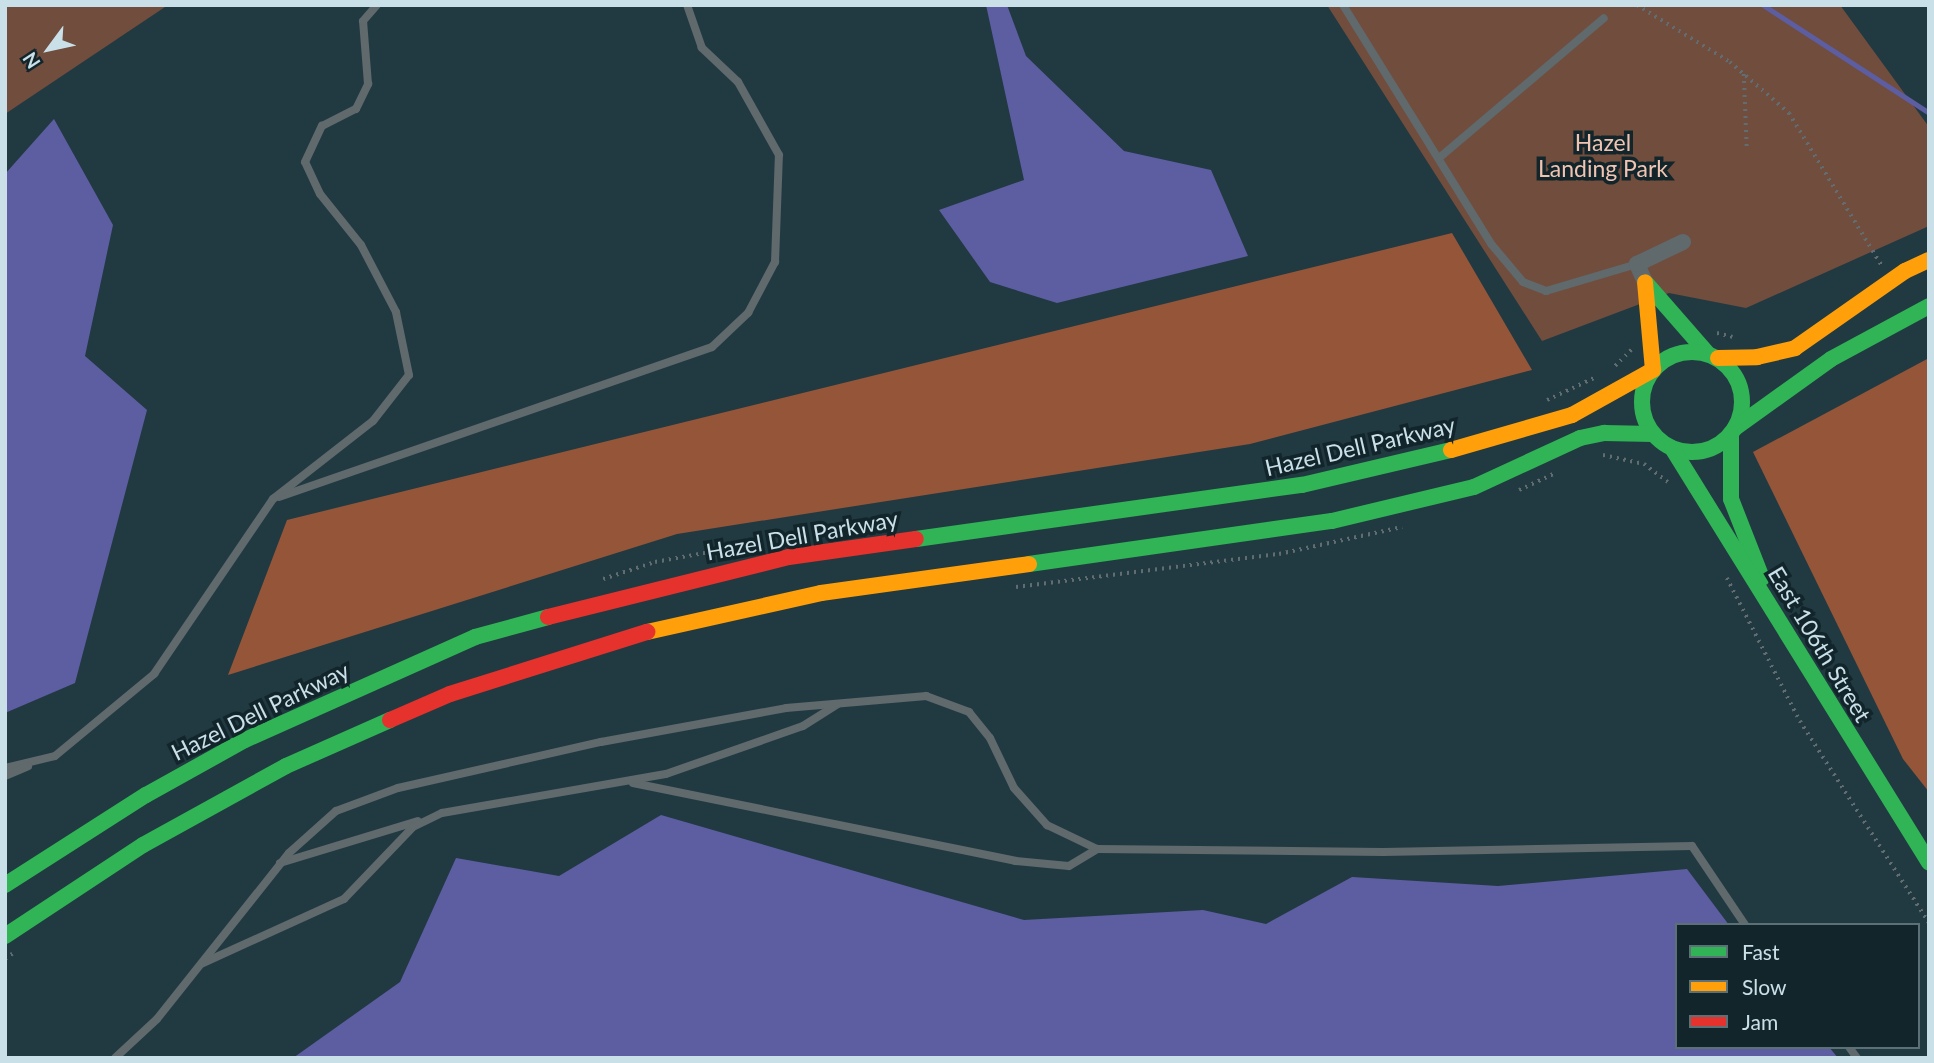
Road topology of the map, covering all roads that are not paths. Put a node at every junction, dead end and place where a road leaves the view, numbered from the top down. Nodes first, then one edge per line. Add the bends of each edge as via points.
1 (377, 5) edge
2 (687, 5) edge
3 (1343, 5) edge
4 (1604, 19) dead end
5 (1438, 158) junction
6 (1683, 242) dead end
7 (1929, 260) edge
8 (1637, 264) junction
9 (1645, 282) junction
10 (1929, 306) edge
11 (1712, 355) junction
12 (1653, 370) junction
13 (1733, 431) junction
14 (1653, 434) junction
15 (1672, 448) junction
16 (273, 499) junction
17 (1766, 594) junction
18 (840, 703) junction
19 (55, 755) junction
20 (5, 768) edge
21 (5, 776) edge
22 (628, 782) junction
23 (442, 813) junction
24 (1097, 849) junction
25 (280, 863) junction
26 (1929, 863) edge
27 (5, 885) edge
28 (1744, 923) edge
29 (5, 936) edge
30 (201, 964) junction
31 (115, 1058) edge

1 - 16 lane via 363,21 368,84 356,109 322,126 305,162 320,194 361,244 396,312 409,375 373,421
2 - 16 lane via 702,47 738,82 779,155 775,262 748,313 712,347
3 - 5 lane
4 - 5 lane
5 - 8 lane via 1492,245 1523,282 1546,291
6 - 8 street
7 - 11 main road via 1905,271 1795,348 1757,357
8 - 9 street
9 - 11 main road
9 - 12 main road
10 - 13 main road via 1831,359
11 - 12 main road via 1673,355
11 - 13 main road via 1740,384 1743,407
12 - 14 main road via 1642,402
12 - 27 main road, Hazel Dell Parkway via 1572,415 1360,473 1222,498 789,557 653,587 475,637 236,746 117,812
13 - 15 main road via 1698,452
13 - 17 main road via 1731,499 1758,561
14 - 15 main road
14 - 29 main road via 1622,432 1580,438 1474,487 1332,521 821,593 620,638 450,694 286,766 143,845
15 - 17 main road, East 106th Street
16 - 19 lane via 154,674
17 - 26 main road, East 106th Street via 1819,692
18 - 22 lane via 803,726 666,774
18 - 24 lane via 926,696 969,712 990,738 1014,788 1047,825
18 - 25 lane via 786,708 601,742 398,788 336,811
19 - 20 lane
19 - 21 lane
22 - 23 lane
22 - 24 lane via 1015,860 1069,866
23 - 25 lane
23 - 30 lane via 413,827 344,900
24 - 28 lane via 1383,852 1692,846
25 - 30 lane
30 - 31 lane via 157,1019

